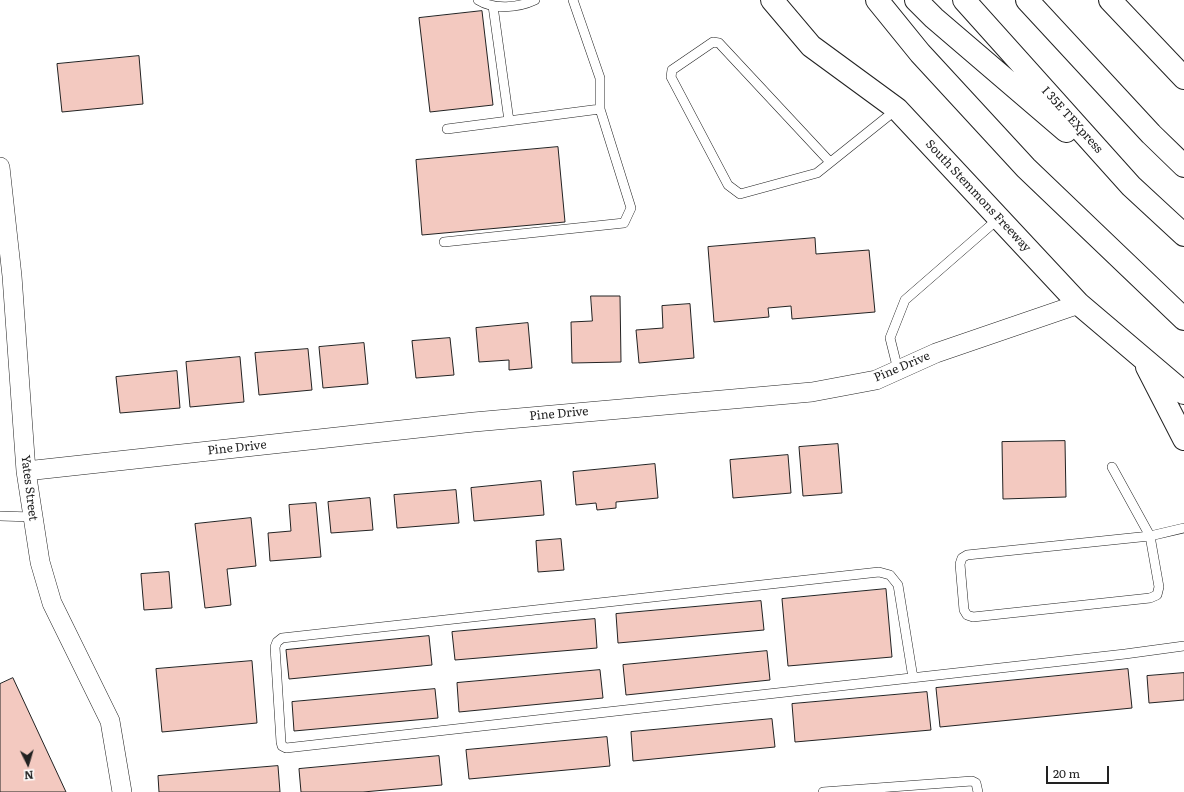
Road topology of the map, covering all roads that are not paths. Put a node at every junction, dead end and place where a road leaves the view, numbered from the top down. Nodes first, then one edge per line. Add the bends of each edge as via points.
1 (478, 0) edge
2 (535, 0) edge
3 (573, 0) edge
4 (772, 0) edge
5 (877, 0) edge
6 (916, 0) edge
7 (964, 0) edge
8 (1028, 0) edge
9 (1110, 0) edge
10 (493, 6) junction
11 (1183, 78) edge
12 (600, 109) junction
13 (897, 109) junction
14 (509, 121) junction
15 (447, 129) dead end
16 (830, 162) junction
17 (1184, 166) edge
18 (0, 167) edge
19 (1131, 186) junction
20 (998, 219) junction
21 (1184, 235) edge
22 (444, 242) dead end
23 (1079, 304) junction
24 (1184, 319) edge
25 (1141, 355) junction
26 (898, 370) junction
27 (1184, 393) edge
28 (1184, 439) edge
29 (1112, 467) dead end
30 (26, 471) junction
31 (0, 516) edge
32 (33, 517) junction
33 (1184, 528) edge
34 (1150, 536) junction
35 (1184, 646) edge
36 (913, 678) junction
37 (122, 792) edge
38 (823, 792) edge
39 (978, 792) edge

1 - 10 lane
2 - 10 lane via 503,8
3 - 12 lane via 600,78
4 - 13 main road, South Stemmons Freeway via 812,46
5 - 24 main road via 920,53 1026,168
6 - 19 main road
7 - 19 main road, I 35E TEXpress
8 - 17 main road via 1151,134
9 - 11 main road
10 - 14 lane
12 - 14 lane
12 - 22 lane via 630,208 624,223
13 - 16 lane
13 - 20 main road, South Stemmons Freeway
14 - 15 lane
16 - 16 lane via 817,173 740,194 728,185 672,77 672,70 713,42 719,43
18 - 30 street, Yates Street via 12,276
19 - 21 main road, I 35E TEXpress
20 - 23 main road, South Stemmons Freeway
20 - 26 lane via 905,300 890,338
23 - 25 main road, South Stemmons Freeway
23 - 26 street, Pine Drive via 936,353
25 - 27 main road, South Stemmons Freeway
25 - 28 main road
26 - 30 street, Pine Drive via 876,380 812,392 474,422
29 - 34 lane
30 - 32 street, Yates Street
31 - 32 lane
32 - 37 street, Yates Street via 40,562 52,603 110,721
33 - 34 lane
34 - 34 lane via 1160,586 1157,595 1150,598 973,617 964,610 960,564 962,558 967,555
35 - 36 lane
36 - 36 lane via 286,748 281,742 275,647 282,638 879,572 890,575 898,585
38 - 39 lane via 972,781 976,783

